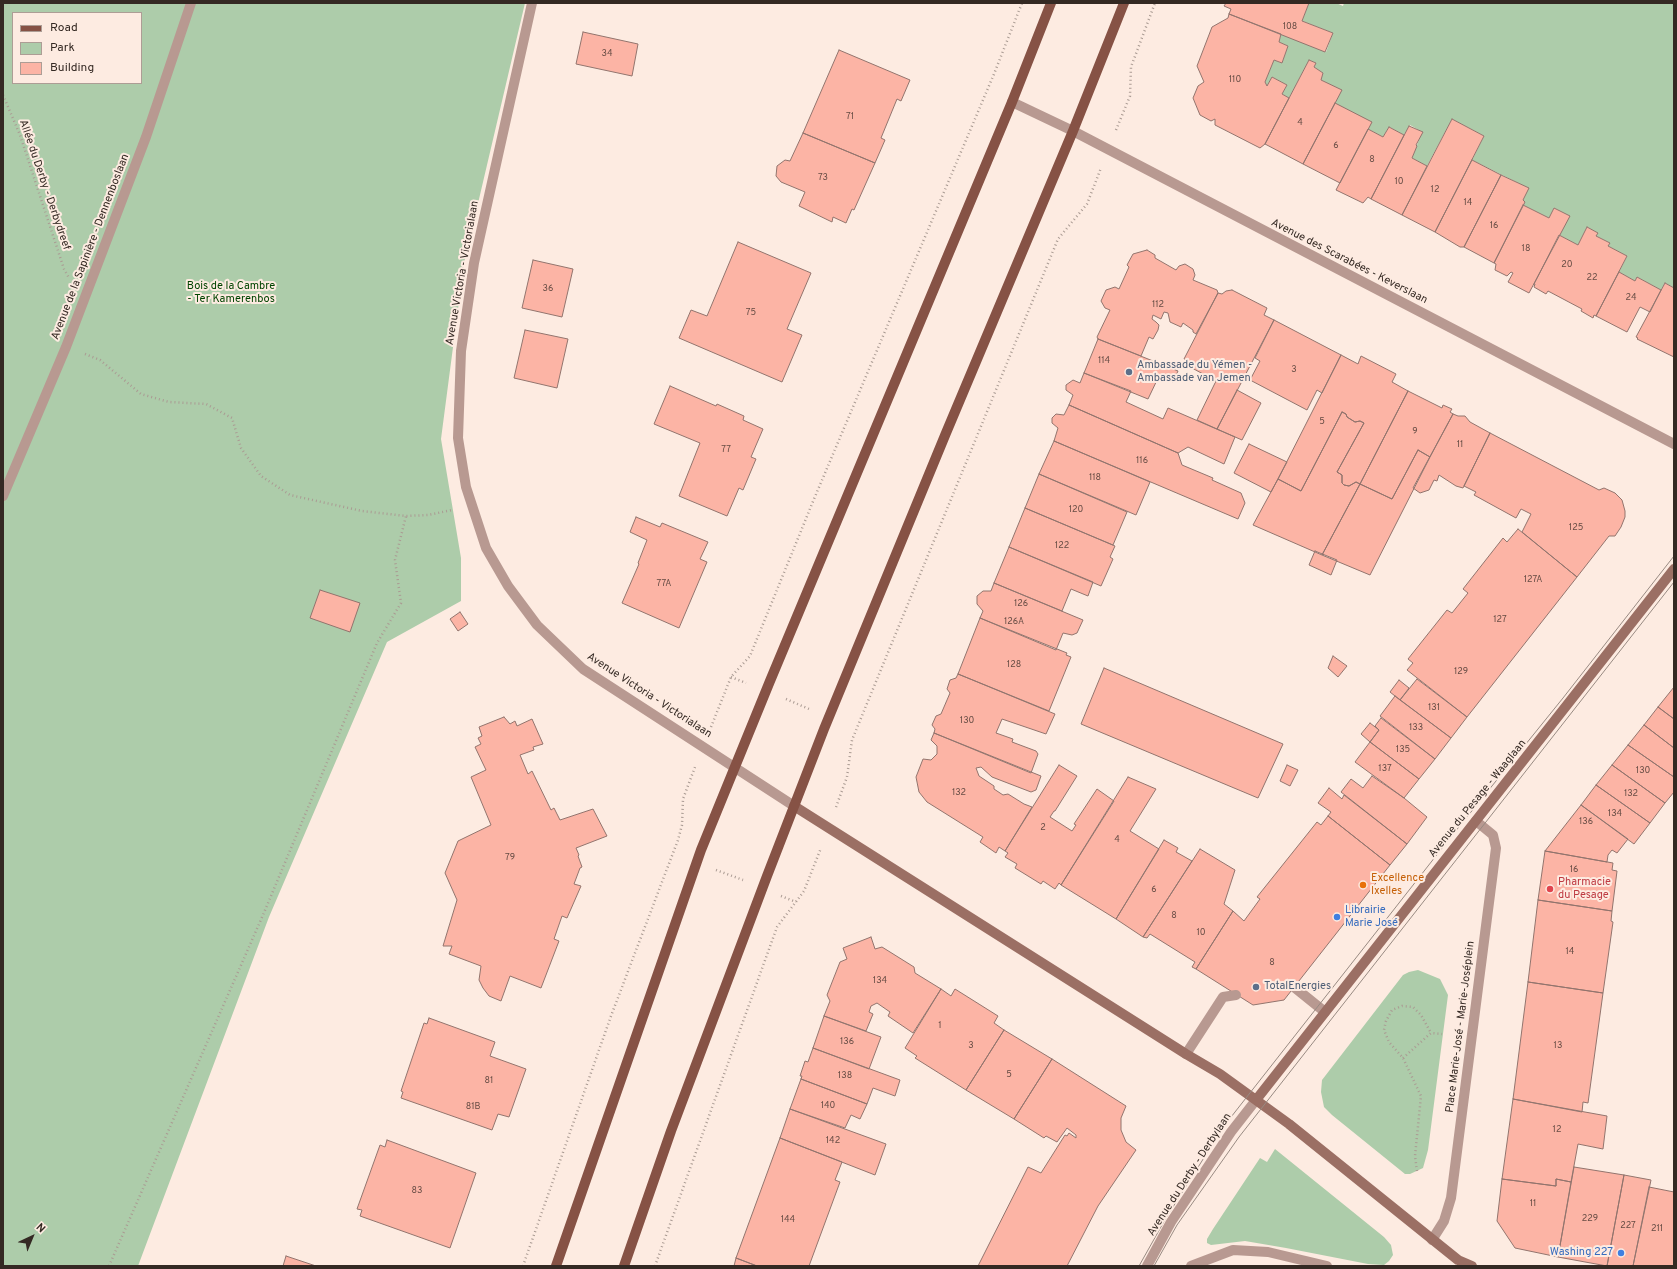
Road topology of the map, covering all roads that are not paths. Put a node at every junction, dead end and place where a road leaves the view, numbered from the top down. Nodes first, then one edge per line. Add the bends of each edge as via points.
1 (191, 3) edge
2 (532, 3) edge
3 (1051, 3) edge
4 (1124, 3) edge
5 (1012, 102) junction
6 (1073, 131) junction
7 (1674, 444) edge
8 (3, 496) edge
9 (1674, 569) edge
10 (735, 767) junction
11 (794, 806) junction
12 (1476, 820) junction
13 (1294, 987) dead end
14 (1236, 995) dead end
15 (1325, 1012) junction
16 (1186, 1054) junction
17 (1256, 1100) junction
18 (1432, 1240) junction
19 (556, 1266) edge
20 (624, 1266) edge
21 (1147, 1266) edge
22 (1191, 1266) edge
23 (1327, 1266) edge
24 (1472, 1266) edge

1 - 8 street, Avenue de la Sapinière - Dennenboslaan via 146,137 66,347
2 - 10 street, Avenue Victoria - Victorialaan via 474,263 461,351 458,438 466,487 486,548 508,586 538,625 583,669
3 - 5 main road
4 - 6 main road
5 - 6 street, Avenue des Scarabées - Keverslaan
5 - 10 main road
6 - 7 street, Avenue des Scarabées - Keverslaan
6 - 11 main road via 946,433
9 - 12 street, Avenue du Pesage - Waaglaan
10 - 11 street, Avenue Victoria - Victorialaan
10 - 19 main road via 697,862
11 - 16 street
11 - 20 main road via 671,1131
12 - 15 street, Avenue du Pesage - Waaglaan
12 - 18 street, Place Marie-José - Marie-Joséplein via 1493,835 1496,848 1451,1198 1444,1221
13 - 15 street
14 - 16 street via 1223,997
15 - 17 street, Avenue du Pesage - Waaglaan
16 - 17 street
17 - 18 street
17 - 21 street, Avenue du Derby - Derbylaan via 1231,1132 1171,1222
18 - 24 street via 1458,1260
22 - 23 street via 1233,1250 1268,1252

